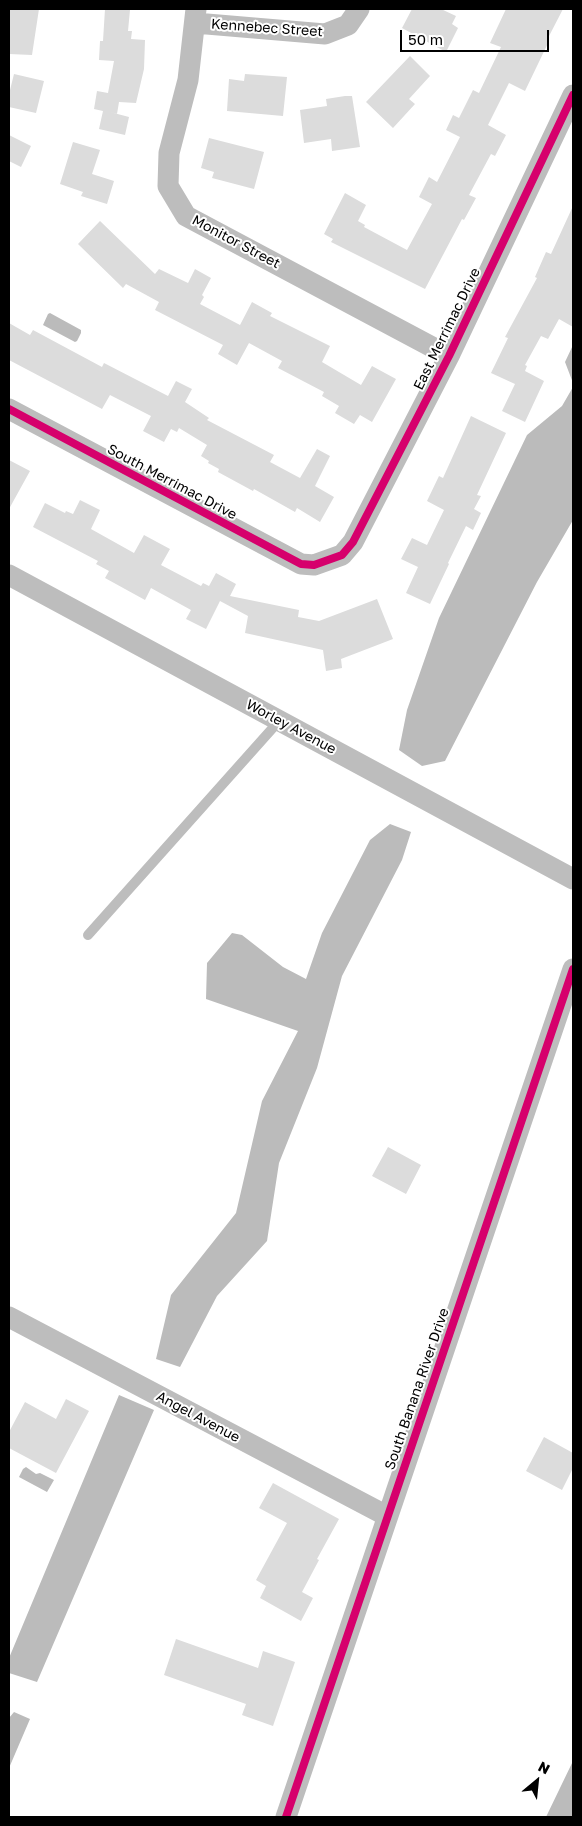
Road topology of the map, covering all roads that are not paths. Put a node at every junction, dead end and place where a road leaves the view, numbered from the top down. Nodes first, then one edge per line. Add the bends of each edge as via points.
1 (359, 9) edge
2 (195, 16) edge
3 (573, 95) edge
4 (449, 356) junction
5 (9, 408) edge
6 (327, 562) joint
7 (9, 575) edge
8 (279, 721) junction
9 (573, 879) edge
10 (88, 935) dead end
11 (573, 969) edge
12 (9, 1317) edge
13 (387, 1516) junction
14 (286, 1817) edge

1 - 2 street, Kennebec Street via 348,26 325,34
2 - 4 street, Monitor Street via 188,80 169,153 168,186 186,216
3 - 4 street, East Merrimac Drive
4 - 6 street, East Merrimac Drive via 353,542 342,555
5 - 6 street, South Merrimac Drive via 300,564
7 - 8 street, Worley Avenue
8 - 9 street, Worley Avenue
8 - 10 lane
11 - 13 street, South Banana River Drive
12 - 13 street, Angel Avenue
13 - 14 street, South Banana River Drive

